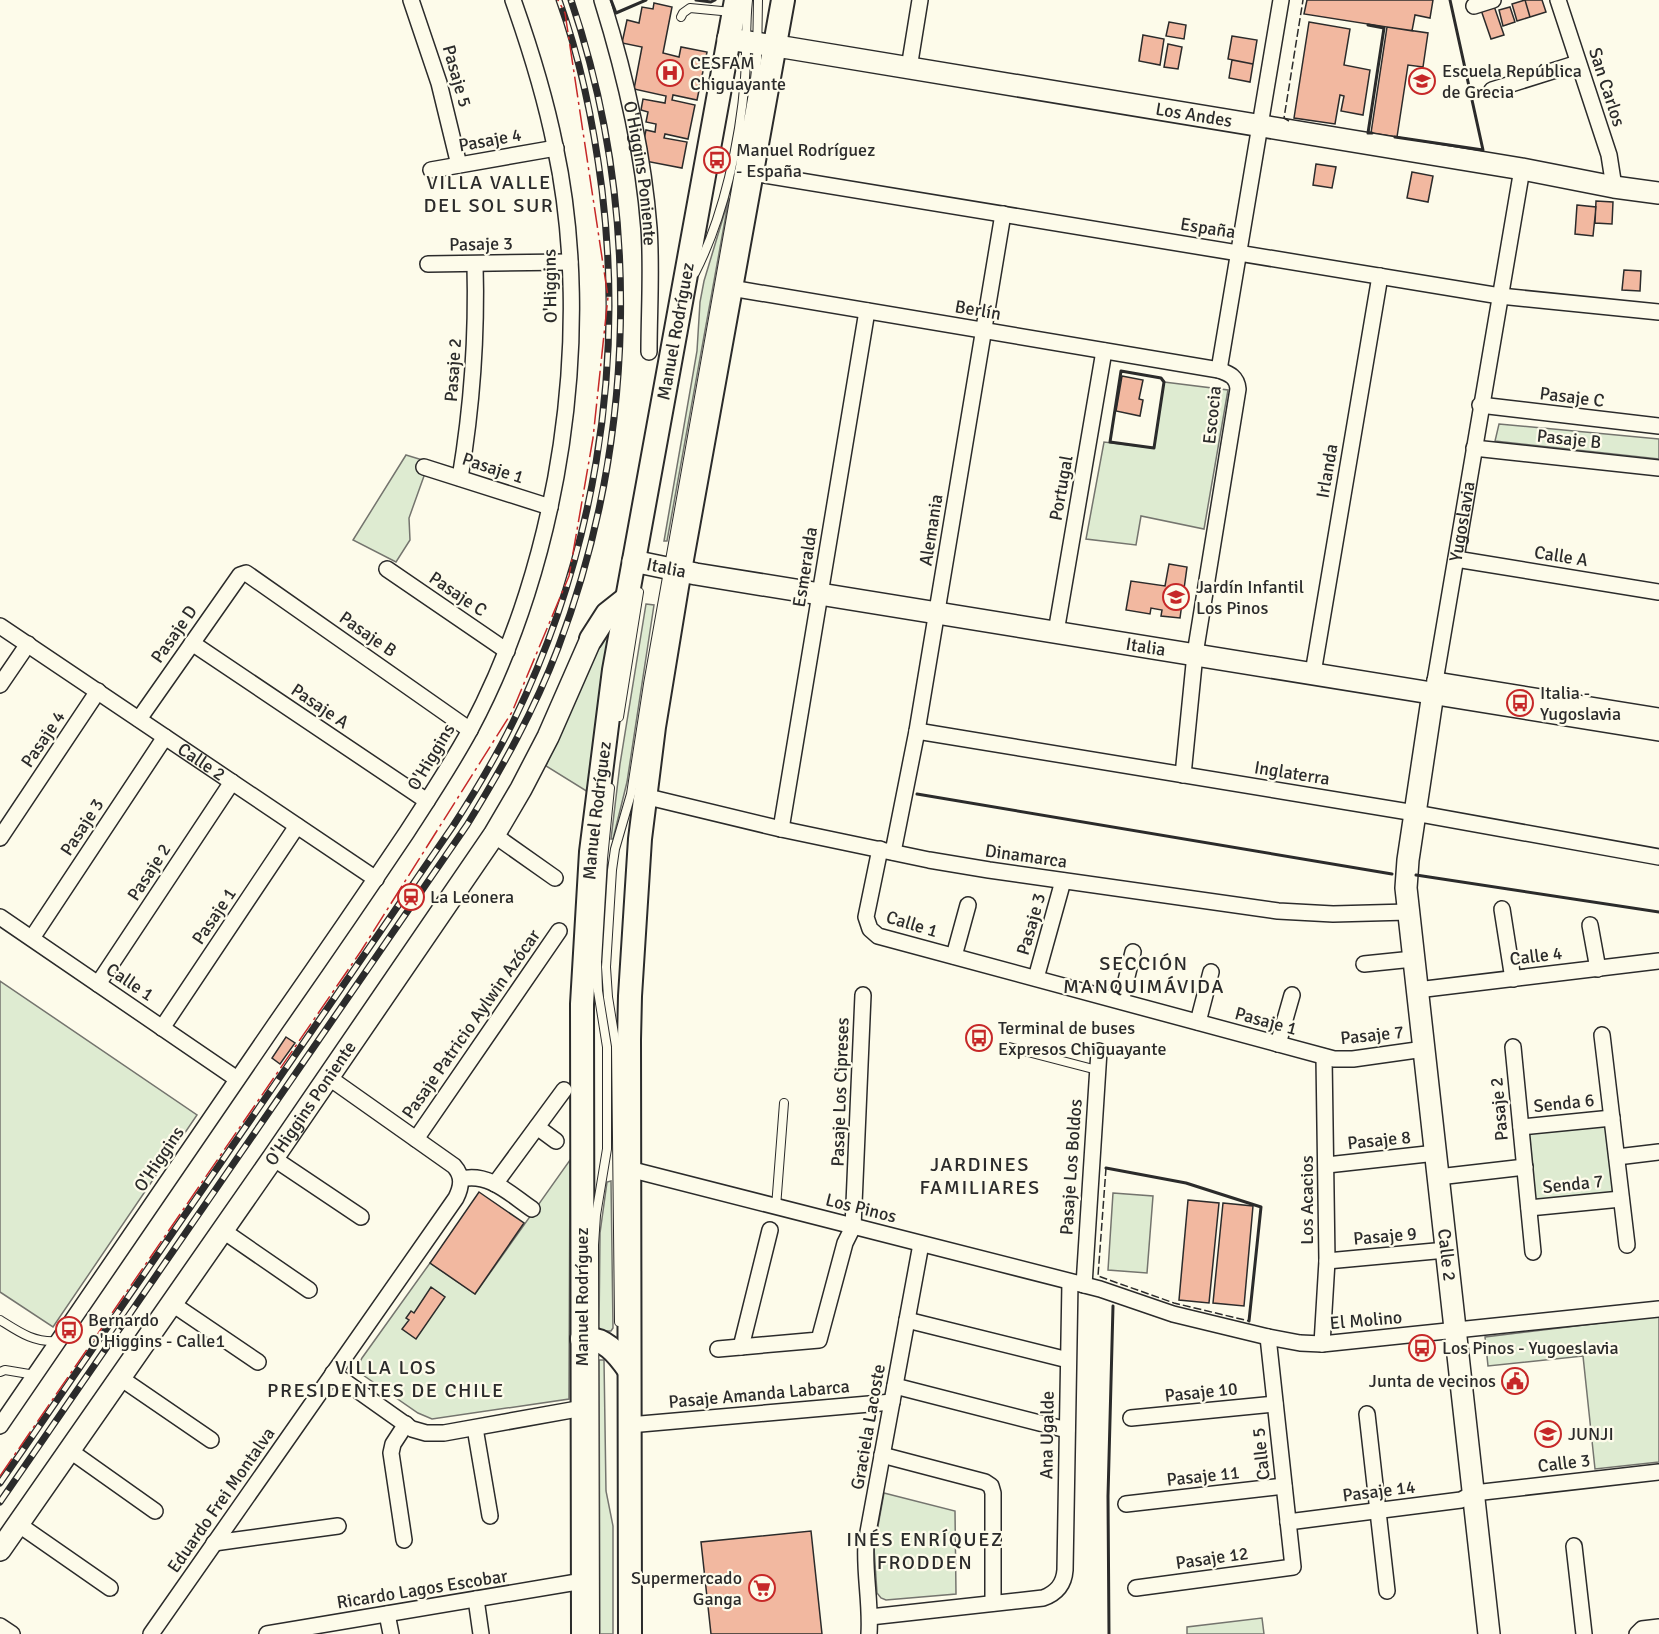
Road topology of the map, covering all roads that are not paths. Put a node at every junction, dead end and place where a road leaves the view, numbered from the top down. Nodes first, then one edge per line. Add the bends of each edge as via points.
1 (411, 0) edge
2 (513, 0) edge
3 (602, 0) edge
4 (758, 0) edge
5 (783, 0) edge
6 (920, 0) edge
7 (1281, 0) edge
8 (1493, 0) edge
9 (1558, 0) edge
10 (739, 4) edge
11 (1474, 6) dead end
12 (681, 17) dead end
13 (752, 42) junction
14 (1578, 63) junction
15 (909, 68) junction
16 (1492, 90) dead end
17 (1260, 126) junction
18 (556, 148) junction
19 (459, 165) junction
20 (1522, 169) junction
21 (431, 170) dead end
22 (752, 173) junction
23 (1614, 188) junction
24 (1659, 193) edge
25 (1003, 214) junction
26 (1238, 253) junction
27 (570, 262) junction
28 (428, 264) dead end
29 (475, 264) junction
30 (1380, 276) junction
31 (731, 288) junction
32 (1500, 296) junction
33 (867, 311) junction
34 (1659, 312) edge
35 (984, 331) junction
36 (1104, 351) junction
37 (649, 352) dead end
38 (1219, 370) junction
39 (1480, 405) junction
40 (1659, 426) edge
41 (1474, 448) junction
42 (424, 467) dead end
43 (1659, 468) edge
44 (460, 478) junction
45 (550, 507) junction
46 (1456, 559) junction
47 (633, 561) junction
48 (387, 569) dead end
49 (674, 570) junction
50 (243, 573) joint
51 (1659, 592) edge
52 (820, 594) junction
53 (626, 599) junction
54 (937, 613) junction
55 (0, 626) edge
56 (1056, 632) junction
57 (591, 639) joint
58 (192, 643) junction
59 (28, 644) junction
60 (507, 651) junction
61 (1195, 654) junction
62 (1313, 673) junction
63 (0, 685) edge
64 (1434, 686) junction
65 (98, 691) junction
66 (1659, 716) edge
67 (139, 719) junction
68 (618, 726) dead end
69 (470, 730) junction
70 (1659, 730) edge
71 (917, 731) junction
72 (165, 737) junction
73 (1183, 775) junction
74 (611, 779) dead end
75 (232, 782) junction
76 (644, 796) junction
77 (427, 801) junction
78 (1415, 813) junction
79 (297, 826) junction
80 (781, 828) junction
81 (494, 835) junction
82 (0, 838) edge
83 (887, 850) junction
84 (1659, 857) edge
85 (1406, 873) joint
86 (555, 878) dead end
87 (376, 879) junction
88 (1064, 881) junction
89 (968, 905) dead end
90 (1502, 909) dead end
91 (1408, 912) junction
92 (0, 917) edge
93 (1590, 925) dead end
94 (560, 931) dead end
95 (32, 939) junction
96 (1133, 952) dead end
97 (954, 956) junction
98 (1413, 959) junction
99 (1659, 961) edge
100 (1364, 964) dead end
101 (1598, 969) junction
102 (1211, 972) dead end
103 (1036, 978) junction
104 (1513, 979) junction
105 (98, 984) junction
106 (1417, 990) junction
107 (863, 995) dead end
108 (1292, 995) dead end
109 (1121, 1001) junction
110 (1198, 1023) junction
111 (162, 1028) junction
112 (1602, 1035) dead end
113 (1278, 1044) junction
114 (1009, 1047) dead end
115 (1513, 1047) dead end
116 (1424, 1049) junction
117 (1099, 1051) dead end
118 (1324, 1057) junction
119 (1097, 1070) junction
120 (328, 1077) junction
121 (237, 1079) junction
122 (564, 1090) dead end
123 (784, 1103) dead end
124 (1612, 1118) junction
125 (537, 1127) junction
126 (1521, 1127) junction
127 (416, 1139) junction
128 (556, 1141) dead end
129 (1659, 1152) edge
130 (1436, 1153) junction
131 (1617, 1157) junction
132 (273, 1158) junction
133 (1327, 1165) junction
134 (1525, 1167) junction
135 (629, 1170) junction
136 (1438, 1177) junction
137 (461, 1179) junction
138 (495, 1184) junction
139 (1621, 1199) junction
140 (776, 1207) junction
141 (1529, 1208) junction
142 (532, 1209) dead end
143 (361, 1217) dead end
144 (853, 1227) junction
145 (222, 1230) junction
146 (770, 1230) dead end
147 (921, 1244) junction
148 (1627, 1245) dead end
149 (1446, 1250) junction
150 (1533, 1252) dead end
151 (1327, 1261) junction
152 (1077, 1284) junction
153 (309, 1290) dead end
154 (171, 1303) junction
155 (1659, 1309) edge
156 (0, 1320) edge
157 (907, 1320) junction
158 (1455, 1331) junction
159 (1268, 1337) junction
160 (588, 1339) junction
161 (58, 1341) junction
162 (1322, 1344) junction
163 (741, 1347) junction
164 (717, 1349) dead end
165 (1068, 1360) junction
166 (258, 1362) dead end
167 (629, 1370) junction
168 (0, 1372) edge
169 (333, 1373) junction
170 (35, 1375) junction
171 (119, 1377) junction
172 (895, 1386) junction
173 (892, 1402) junction
174 (1275, 1404) junction
175 (583, 1408) junction
176 (1367, 1414) dead end
177 (1131, 1418) dead end
178 (406, 1424) junction
179 (629, 1425) junction
180 (0, 1426) edge
181 (475, 1428) junction
182 (1067, 1430) junction
183 (211, 1440) dead end
184 (69, 1450) junction
185 (882, 1455) junction
186 (1659, 1472) edge
187 (1284, 1486) junction
188 (1474, 1493) junction
189 (1126, 1504) dead end
190 (1378, 1511) junction
191 (155, 1512) dead end
192 (490, 1516) dead end
193 (1288, 1522) junction
194 (18, 1524) junction
195 (338, 1526) dead end
196 (404, 1540) dead end
197 (214, 1543) junction
198 (1574, 1546) dead end
199 (0, 1550) edge
200 (1293, 1566) joint
201 (583, 1581) junction
202 (110, 1588) dead end
203 (1136, 1588) dead end
204 (1387, 1592) dead end
205 (476, 1599) junction
206 (993, 1604) junction
207 (387, 1614) junction
208 (870, 1617) junction
209 (0, 1626) edge
210 (1659, 1627) edge
211 (298, 1631) edge
212 (12, 1634) edge
213 (151, 1634) edge
214 (267, 1634) edge
215 (391, 1634) edge
216 (481, 1634) edge
217 (583, 1634) edge
218 (595, 1634) edge
219 (630, 1634) edge
220 (869, 1634) edge
221 (1489, 1634) edge
222 (1584, 1634) edge
223 (1637, 1634) edge

1 - 19 street, Pasaje 5 via 439,82
2 - 18 street, O'Higgins
3 - 37 street, O'Higgins Poniente via 629,95 644,178 650,245
4 - 13 lane
5 - 13 main road, Manuel Rodríguez
6 - 15 street
7 - 17 street, Escocia
8 - 11 street
9 - 14 street, San Carlos
10 - 12 lane via 690,8
10 - 13 main road, Manuel Rodríguez
13 - 15 street, Los Andes
13 - 22 main road, Manuel Rodríguez
13 - 47 main road, Manuel Rodríguez via 682,296
13 - 49 lane via 754,88
14 - 16 street
14 - 23 street, San Carlos via 1611,163
15 - 17 street, Los Andes
17 - 20 street, Los Andes
17 - 26 street, Escocia
18 - 19 street, Pasaje 4
18 - 27 street, O'Higgins
19 - 21 street, Pasaje 4
20 - 23 street, Los Andes
20 - 32 street, Yugoslavia
22 - 25 street, España
22 - 31 main road, Manuel Rodríguez
23 - 24 street, Los Andes
25 - 26 street, España
25 - 35 street, Alemania
26 - 30 street, España
26 - 38 street, Escocia
27 - 29 street, Pasaje 3
27 - 45 street, O'Higgins via 568,385
28 - 29 street, Pasaje 3
29 - 44 street, Pasaje 2 via 473,383
30 - 32 street, España
30 - 62 street, Irlanda
31 - 33 street, Berlín
31 - 49 main road, Manuel Rodríguez
32 - 34 street, España
32 - 39 street, Yugoslavia
33 - 35 street, Berlín
33 - 52 street, Esmeralda
35 - 36 street, Berlín
35 - 54 street, Alemania
36 - 38 street, Berlín
36 - 56 street, Portugal
38 - 61 street, Escocia via 1235,378 1238,389
39 - 40 street, Pasaje C
39 - 41 street, Yugoslavia
41 - 43 street, Pasaje B
41 - 46 street, Yugoslavia
42 - 44 street, Pasaje 1
44 - 45 street, Pasaje 1
45 - 60 street, O'Higgins via 534,575
46 - 51 street, Calle A
46 - 64 street, Yugoslavia
47 - 49 street, Italia
47 - 53 main road, Manuel Rodríguez
47 - 68 lane via 638,603
48 - 60 street, Pasaje C
49 - 52 street, Italia
49 - 76 main road, Manuel Rodríguez
49 - 167 lane via 648,684 631,794 613,860 607,947 606,981 616,1046 618,1312
50 - 58 street, Pasaje D
50 - 69 street, Pasaje B
52 - 54 street, Italia
52 - 80 street, Esmeralda
53 - 57 main road via 607,614
53 - 160 main road, Manuel Rodríguez via 602,759 585,944 582,1004
54 - 56 street, Italia
54 - 71 street, Alemania
55 - 59 street
56 - 61 street, Italia
57 - 81 street, O'Higgins Poniente via 544,746
58 - 67 street, Pasaje D
58 - 77 street, Pasaje A
59 - 63 street
59 - 65 street, Calle 2
60 - 69 street, O'Higgins
61 - 62 street, Italia
61 - 73 street, Escocia
62 - 64 street, Italia
64 - 66 street, Italia
64 - 70 street, Italia
64 - 78 street, Yugoslavia
65 - 67 street, Calle 2
65 - 82 street, Pasaje 4
67 - 72 street, Calle 2
69 - 77 street, O'Higgins
71 - 73 street, Inglaterra
71 - 83 street, Alemania
72 - 75 street, Calle 2
72 - 95 street, Pasaje 3
73 - 78 street, Inglaterra
74 - 160 lane via 597,962 607,1047 607,1149 595,1228
75 - 79 street, Calle 2
75 - 105 street, Pasaje 2
76 - 80 street, Dinamarca
76 - 135 main road, Manuel Rodríguez via 630,996
77 - 87 street, O'Higgins
78 - 84 street, Inglaterra
78 - 85 street, Yugoslavia
79 - 87 street, Calle 2
79 - 111 street, Pasaje 1
80 - 83 street, Dinamarca
81 - 86 street
81 - 120 street, O'Higgins Poniente
83 - 88 street, Dinamarca
83 - 97 street, Calle 1 via 866,917 870,929 884,938
85 - 91 street, Calle 2
87 - 121 street, O'Higgins
88 - 91 street, Dinamarca via 1278,911
88 - 103 street, Pasaje 3
89 - 97 street
90 - 104 street
91 - 98 street, Calle 2
92 - 95 street, Calle 1
93 - 101 street
94 - 127 street, Pasaje Patricio Aylwin Azócar
95 - 105 street, Calle 1
96 - 109 street
97 - 103 street, Pasaje 1
98 - 100 street
98 - 106 street, Calle 2
99 - 101 street, Calle 4
101 - 104 street, Calle 4
102 - 110 street
103 - 109 street, Pasaje 1
104 - 106 street, Calle 4
105 - 111 street, Calle 1
106 - 116 street, Calle 2
107 - 144 street, Pasaje Los Cipreses
108 - 113 street
109 - 110 street, Pasaje 1
110 - 113 street, Pasaje 1
111 - 121 street, Calle 1
112 - 124 street
113 - 118 street, Pasaje 1
114 - 119 lane
115 - 126 street, Pasaje 2
116 - 118 street, Pasaje 7 via 1353,1059
116 - 130 street, Calle 2
117 - 119 street, Pasaje Los Boldos
118 - 133 street, Los Acacios
119 - 152 street, Pasaje Los Boldos
120 - 127 street
120 - 132 street, O'Higgins Poniente
121 - 161 street, O'Higgins
122 - 125 street
123 - 140 lane
124 - 126 street, Senda 6
124 - 131 street
125 - 128 street
125 - 138 street
126 - 134 street, Pasaje 2
127 - 137 street via 454,1166
129 - 131 street
130 - 133 street, Pasaje 8
130 - 136 street, Calle 2
131 - 139 street
132 - 143 street
132 - 145 street, O'Higgins Poniente
133 - 151 street, Los Acacios
134 - 136 street
134 - 141 street, Pasaje 2
135 - 140 street, Los Pinos
135 - 167 main road, Manuel Rodríguez
136 - 149 street, Calle 2
137 - 138 street via 478,1177
137 - 169 street, Eduardo Frei Montalva via 456,1198
138 - 142 street
139 - 141 street, Senda 7
139 - 148 street
140 - 144 street, Los Pinos
141 - 150 street, Pasaje 2
144 - 147 street, Los Pinos
144 - 163 street, Pasaje Los Cipreses via 845,1243 819,1340
145 - 153 street
145 - 154 street, O'Higgins Poniente
146 - 163 street
147 - 152 street, Los Pinos
147 - 157 street, Graciela Lacoste
149 - 151 street, Pasaje 9
149 - 158 street, Calle 2
151 - 162 street, Los Acacios
152 - 159 street, El Molino via 1173,1314
152 - 165 street, Ana Ugalde
154 - 166 street
154 - 171 street, O'Higgins Poniente
155 - 158 street, El Molino
156 - 161 lane via 31,1339
157 - 165 street
157 - 172 street, Graciela Lacoste
158 - 162 street, El Molino
158 - 188 street, Calle 2
159 - 162 street, El Molino
159 - 174 street, Calle 5
160 - 167 main road via 610,1348
160 - 175 main road, Manuel Rodríguez
160 - 218 lane
161 - 170 street, O'Higgins
163 - 164 street
165 - 182 street, Ana Ugalde
167 - 179 main road, Manuel Rodríguez
168 - 170 lane
169 - 178 street
169 - 197 street, Eduardo Frei Montalva
170 - 180 street, O'Higgins
171 - 183 street
171 - 184 street, O'Higgins Poniente
172 - 173 street, Graciela Lacoste
172 - 182 street
173 - 179 street, Pasaje Amanda Labarca
173 - 185 street, Graciela Lacoste
174 - 177 street, Pasaje 10
174 - 187 street, Calle 5
175 - 181 street
175 - 201 main road, Manuel Rodríguez
176 - 190 street
178 - 181 street via 435,1434
178 - 196 street via 391,1453
179 - 219 main road, Manuel Rodríguez
181 - 192 street
182 - 206 street, Ana Ugalde via 1064,1579 1059,1588 1043,1598
184 - 191 street
184 - 194 street, O'Higgins Poniente
185 - 206 street via 991,1486
185 - 208 street, Graciela Lacoste via 866,1555
186 - 188 street, Calle 3
187 - 189 street, Pasaje 11
187 - 193 street, Calle 5
188 - 190 street, Pasaje 14 via 1461,1500
188 - 221 street, Calle 2
190 - 193 street, Pasaje 14
190 - 204 street
193 - 200 street, Calle 5
194 - 199 street, O'Higgins Poniente
194 - 202 street
195 - 197 street
197 - 213 street, Eduardo Frei Montalva
198 - 222 street
200 - 203 street, Pasaje 12
201 - 205 street, Ricardo Lagos Escobar
201 - 217 main road, Manuel Rodríguez
205 - 207 street, Ricardo Lagos Escobar
205 - 216 street
206 - 208 street
207 - 211 street, Ricardo Lagos Escobar
207 - 215 street
208 - 220 street
209 - 212 street
210 - 223 street via 1642,1629
211 - 214 street, Ricardo Lagos Escobar

